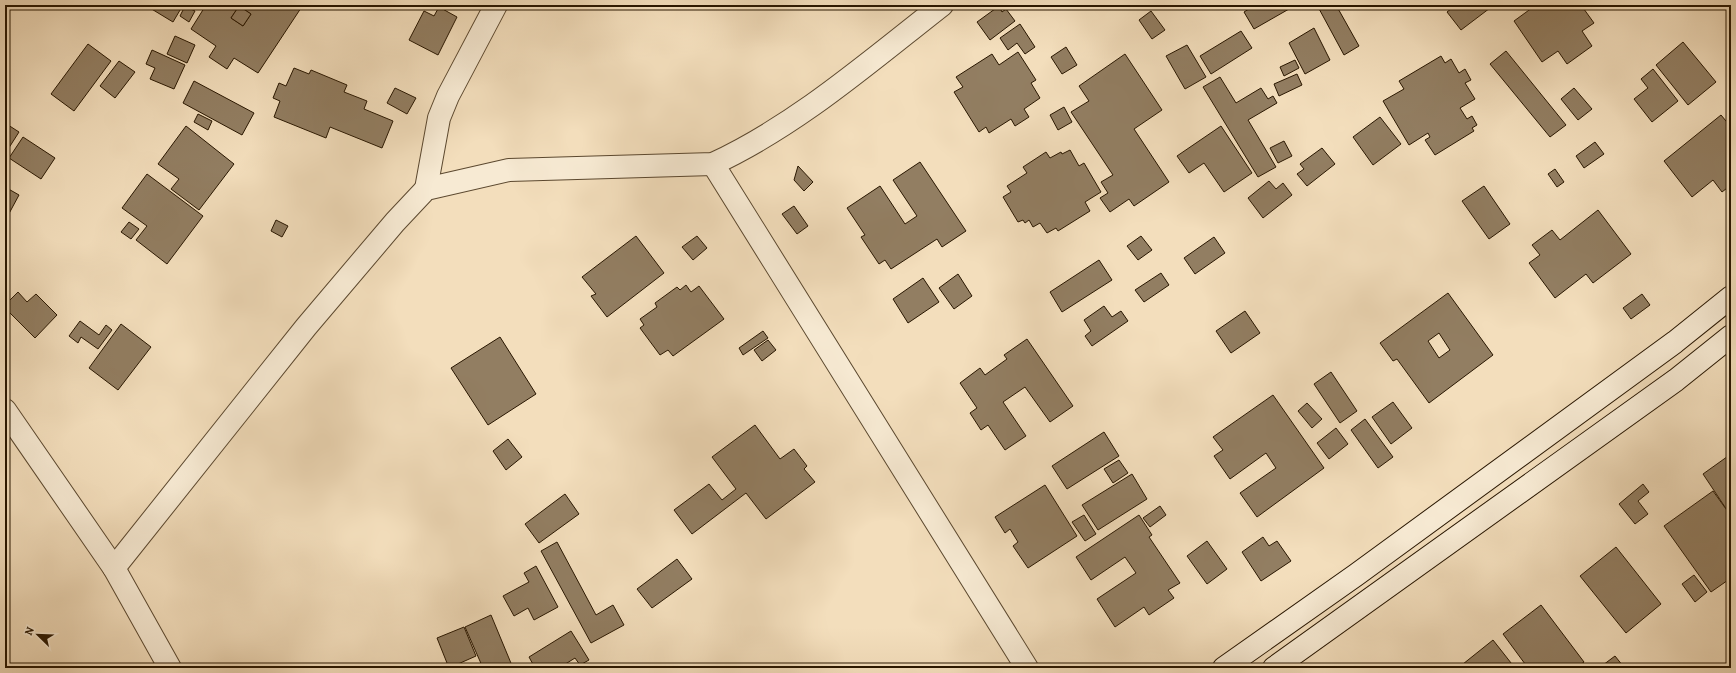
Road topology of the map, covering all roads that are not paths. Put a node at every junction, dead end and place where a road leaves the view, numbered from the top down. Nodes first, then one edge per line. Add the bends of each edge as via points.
1 (496, 5) edge
2 (942, 5) edge
3 (713, 164) junction
4 (426, 189) junction
5 (1731, 297) edge
6 (1731, 336) edge
7 (5, 410) edge
8 (114, 568) junction
9 (170, 668) edge
10 (1027, 668) edge
11 (1224, 668) edge
12 (1274, 668) edge

1 - 4 street via 439,118
2 - 3 street via 811,106 737,153
3 - 4 street via 510,170
3 - 10 street
4 - 8 street via 306,327
5 - 11 street via 1675,342
6 - 12 street via 1676,380
7 - 8 street
8 - 9 street

